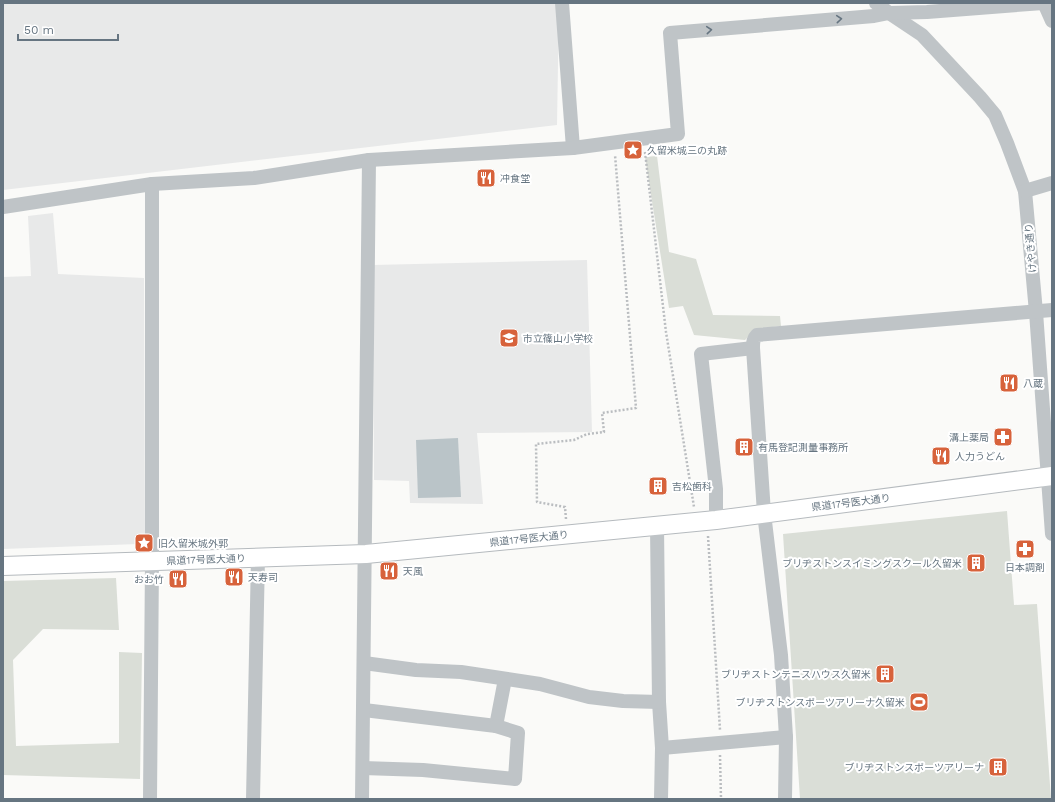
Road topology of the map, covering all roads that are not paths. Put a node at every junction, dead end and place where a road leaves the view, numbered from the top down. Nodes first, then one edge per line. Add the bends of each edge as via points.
1 (562, 3) edge
2 (876, 3) edge
3 (1043, 3) edge
4 (889, 13) junction
5 (1052, 21) edge
6 (573, 148) junction
7 (369, 160) junction
8 (1052, 183) edge
9 (152, 184) junction
10 (1025, 191) junction
11 (3, 207) edge
12 (1052, 310) edge
13 (1036, 312) junction
14 (753, 348) junction
15 (1050, 476) edge
16 (764, 513) junction
17 (712, 521) junction
18 (657, 526) junction
19 (1052, 534) edge
20 (366, 554) junction
21 (258, 557) junction
22 (152, 561) junction
23 (3, 566) edge
24 (364, 663) junction
25 (505, 679) junction
26 (659, 702) junction
27 (364, 710) junction
28 (496, 726) junction
29 (786, 737) junction
30 (662, 748) junction
31 (363, 768) junction
32 (150, 799) edge
33 (253, 799) edge
34 (362, 799) edge
35 (661, 799) edge
36 (785, 799) edge

1 - 6 street
2 - 4 street, けやき通り
3 - 4 street
3 - 5 street
6 -> 4 street via 678,134 670,33
4 - 10 street, けやき通り via 922,35 995,115
6 - 7 street
7 - 9 street via 254,178
7 - 20 street
8 - 10 street
9 - 11 street
9 - 22 street
10 - 13 street, けやき通り
12 - 13 street
13 - 14 street via 757,335 752,341
13 - 15 street, けやき通り
14 - 16 street
14 - 17 street via 701,354 716,489
15 - 16 main road, 県道17号医大通り
15 - 19 street, けやき通り
16 - 17 main road, 県道17号医大通り
16 - 29 street via 781,655
17 - 18 main road, 県道17号医大通り
18 - 20 main road, 県道17号医大通り
18 - 26 street
20 - 21 main road, 県道17号医大通り
20 - 24 street
21 - 22 main road, 県道17号医大通り
21 - 33 street
22 - 23 main road, 県道17号医大通り
22 - 32 street
24 - 25 street
24 - 27 street
25 - 26 street via 540,684 588,697
25 - 28 street
26 - 30 street
27 - 28 street
27 - 31 street
28 - 31 street via 518,732 514,779 423,770
29 - 30 street
29 - 36 street
30 - 35 street
31 - 34 street

